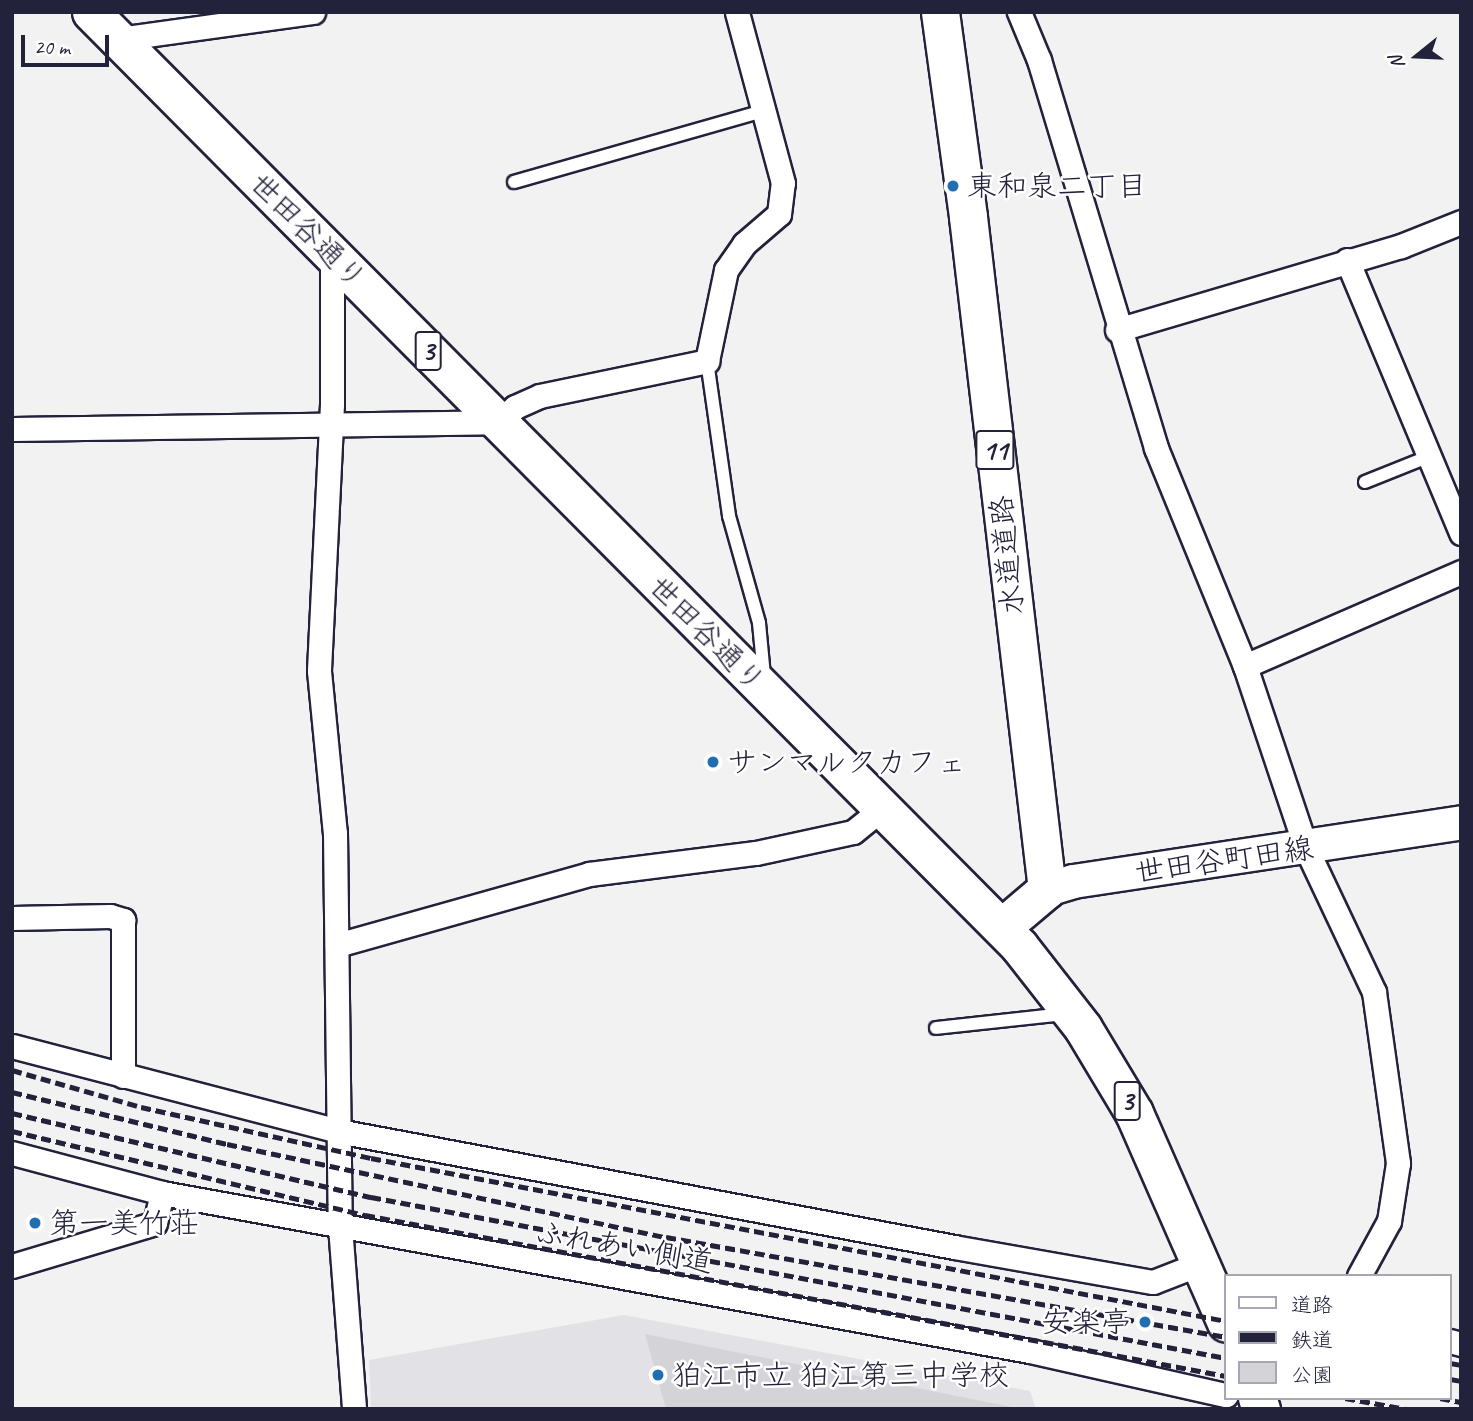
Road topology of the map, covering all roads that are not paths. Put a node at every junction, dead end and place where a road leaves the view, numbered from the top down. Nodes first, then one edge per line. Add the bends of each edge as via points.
1 (91, 12) edge
2 (313, 12) edge
3 (737, 12) edge
4 (940, 12) edge
5 (1019, 12) edge
6 (118, 39) junction
7 (766, 110) junction
8 (514, 182) dead end
9 (1461, 222) edge
10 (332, 255) junction
11 (1347, 260) junction
12 (1117, 330) junction
13 (707, 361) junction
14 (499, 422) junction
15 (331, 428) junction
16 (12, 429) edge
17 (1430, 456) junction
18 (1365, 482) dead end
19 (1456, 505) edge
20 (1461, 533) edge
21 (1461, 572) edge
22 (1245, 666) junction
23 (765, 691) junction
24 (883, 808) junction
25 (1461, 822) edge
26 (1307, 848) junction
27 (1047, 889) junction
28 (12, 918) edge
29 (1002, 927) junction
30 (337, 945) junction
31 (1072, 1014) junction
32 (936, 1028) dead end
33 (12, 1046) edge
34 (123, 1076) junction
35 (338, 1130) junction
36 (12, 1153) edge
37 (162, 1193) junction
38 (340, 1226) junction
39 (1202, 1264) junction
40 (12, 1266) edge
41 (1360, 1274) edge
42 (1223, 1307) edge
43 (1224, 1395) edge
44 (354, 1409) edge

1 - 6 main road, 世田谷通り / 3
2 - 6 street
3 - 7 street
4 - 27 main road, 水道道路 / 11
5 - 12 street via 1039,60
6 - 10 main road, 世田谷通り / 3
7 - 8 lane
7 - 13 street via 783,183 779,214 744,244 726,270
9 - 11 street via 1401,246
10 - 14 main road, 世田谷通り / 3
10 - 15 street
11 - 12 street
11 - 17 street
12 - 22 street via 1156,448
13 - 14 street via 540,396 515,407
13 - 23 lane via 729,516 759,623
14 - 15 street
14 - 23 main road, 世田谷通り / 3
15 - 16 street
15 - 30 street via 319,671 335,833
17 - 18 lane
17 - 19 street
19 - 20 street
21 - 22 street
22 - 26 street
23 - 24 main road, 世田谷通り / 3
24 - 29 main road, 世田谷通り / 3
24 - 30 street via 853,832 756,853 589,874
25 - 26 street, 世田谷町田線
26 - 27 street, 世田谷町田線 via 1073,881
26 - 41 street via 1374,992 1391,1092 1396,1191 1389,1221
27 - 29 main road, 世田谷町田線
28 - 34 street via 110,916 123,920
29 - 31 main road, 世田谷通り / 3
30 - 35 street
31 - 32 lane
31 - 39 main road, 世田谷通り / 3 via 1134,1113
33 - 34 street, ふれあい側道
34 - 35 street, ふれあい側道
35 - 38 street
35 - 39 street, ふれあい側道 via 1153,1282
36 - 37 street, ふれあい側道
37 - 38 street, ふれあい側道
37 - 40 street via 155,1223
38 - 43 street, ふれあい側道 via 1030,1351
38 - 44 street
39 - 42 main road, 世田谷通り / 3

